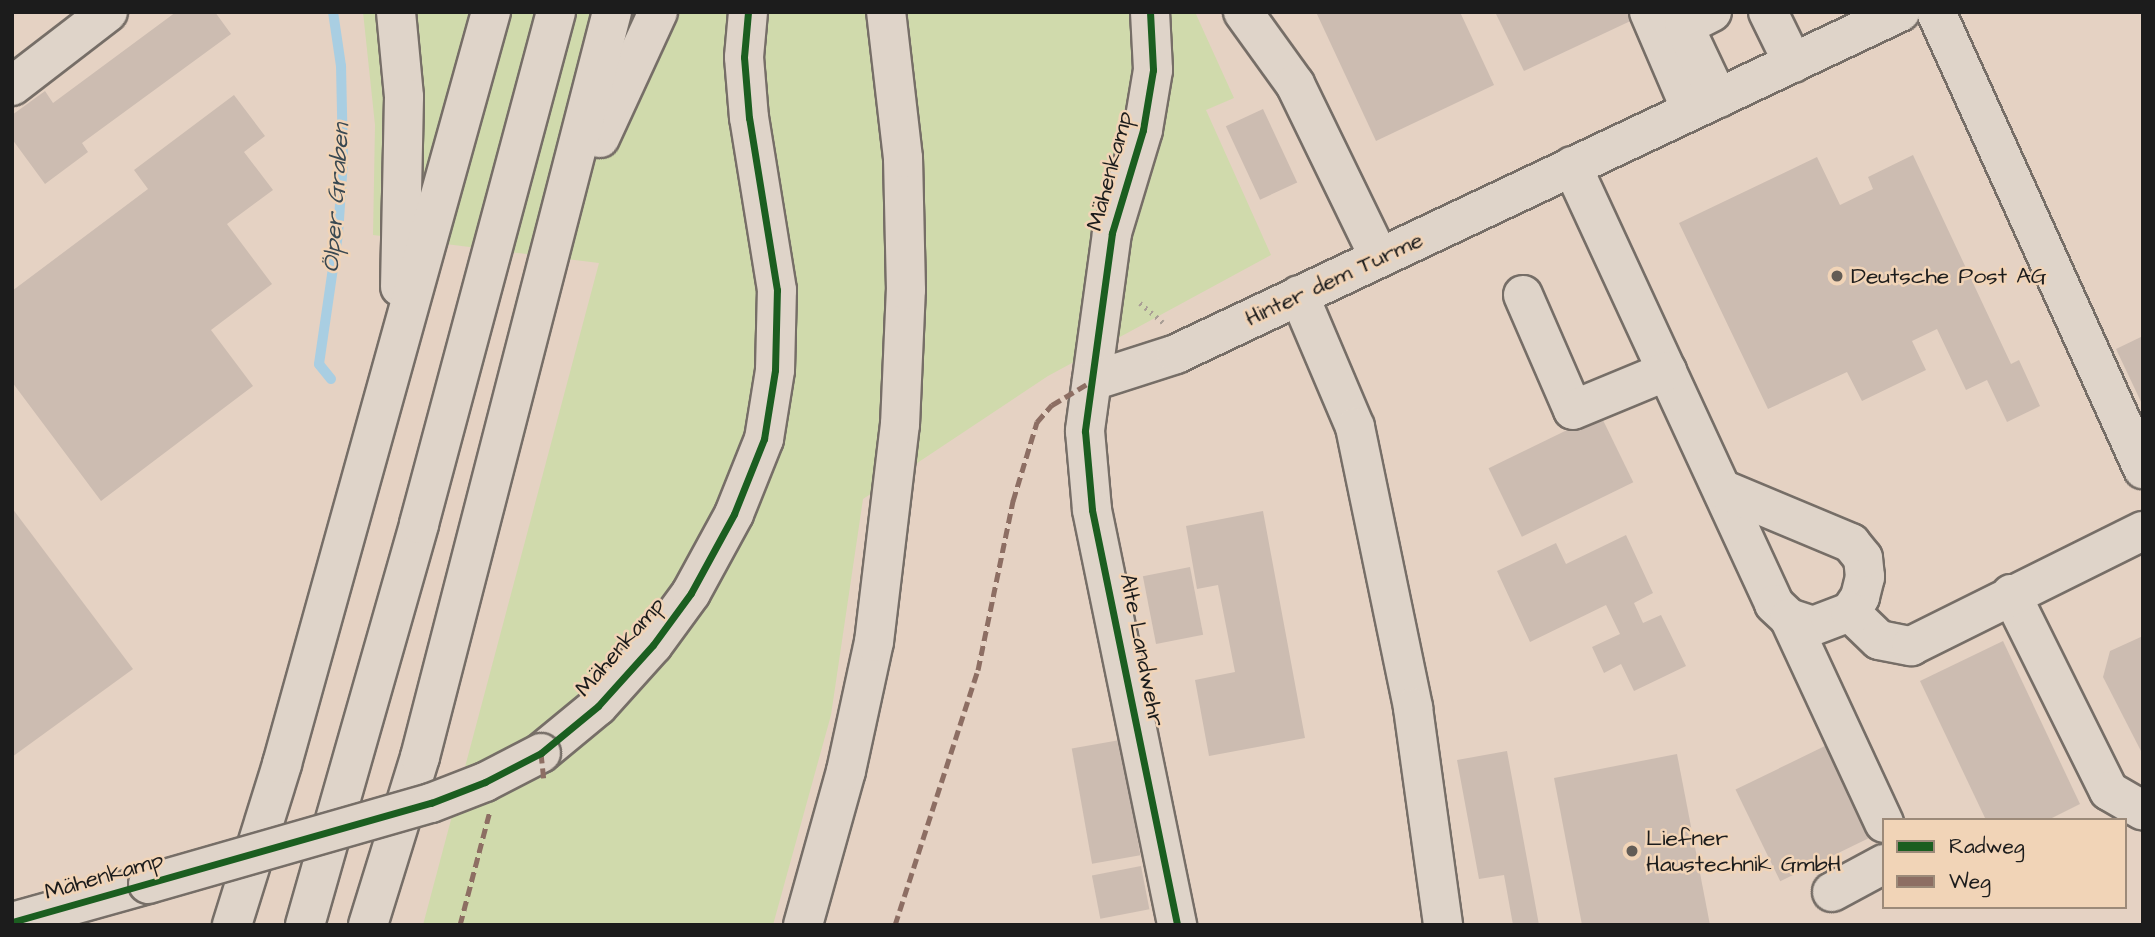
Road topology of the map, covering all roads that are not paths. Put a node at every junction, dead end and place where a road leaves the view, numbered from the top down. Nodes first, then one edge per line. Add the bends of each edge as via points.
1 (108, 12) edge
2 (396, 12) edge
3 (491, 12) edge
4 (555, 12) edge
5 (612, 12) edge
6 (658, 12) edge
7 (748, 12) edge
8 (886, 12) edge
9 (1150, 12) edge
10 (1243, 12) edge
11 (1649, 12) edge
12 (1768, 12) edge
13 (1900, 12) edge
14 (1936, 12) edge
15 (1691, 17) edge
16 (1793, 63) junction
17 (12, 86) edge
18 (1704, 104) junction
19 (1572, 166) junction
20 (550, 256) junction
21 (1379, 257) junction
22 (1299, 295) junction
23 (1523, 295) dead end
24 (398, 341) junction
25 (1667, 371) junction
26 (1092, 381) junction
27 (2143, 469) edge
28 (1722, 489) junction
29 (2143, 531) edge
30 (2011, 594) junction
31 (1850, 612) junction
32 (1789, 618) junction
33 (2143, 811) edge
34 (1882, 819) edge
35 (1882, 864) edge
36 (1832, 892) dead end
37 (12, 922) edge
38 (232, 925) edge
39 (305, 925) edge
40 (369, 925) edge
41 (803, 925) edge
42 (1177, 925) edge
43 (1443, 925) edge

1 - 17 main road
2 - 24 main road via 404,97
3 - 24 main road
4 - 39 main road via 419,524
5 - 20 main road
6 - 20 main road via 639,45
7 - 37 main road, Mähenkamp, bridge via 744,57 749,118 777,290 775,370 764,439 734,514 691,593 653,645 598,706 541,753 485,782 431,803
8 - 41 main road via 903,158 906,277 893,506 874,642 849,758
9 - 26 main road, Mähenkamp via 1153,70 1143,130 1112,233
10 - 21 main road via 1295,84
11 - 18 main road
12 - 16 main road
13 - 16 main road, Hinter dem Turme
14 - 27 main road
15 - 18 main road
16 - 18 main road, Hinter dem Turme
18 - 19 main road, Hinter dem Turme
19 - 21 main road, Hinter dem Turme
19 - 25 main road
20 - 40 main road via 420,757
21 - 22 main road, Hinter dem Turme
22 - 26 main road, Hinter dem Turme via 1176,354
22 - 43 main road via 1355,427 1413,708
23 - 25 main road via 1573,410
24 - 38 main road via 282,764
25 - 28 main road
26 - 42 main road, Alte Landwehr via 1085,431 1093,510
28 - 31 main road via 1851,543 1863,558 1865,576
28 - 32 main road via 1774,604
29 - 30 main road
30 - 31 main road via 1911,646 1878,640
30 - 33 main road via 2109,790
31 - 32 main road via 1813,626
32 - 34 main road
35 - 36 main road

